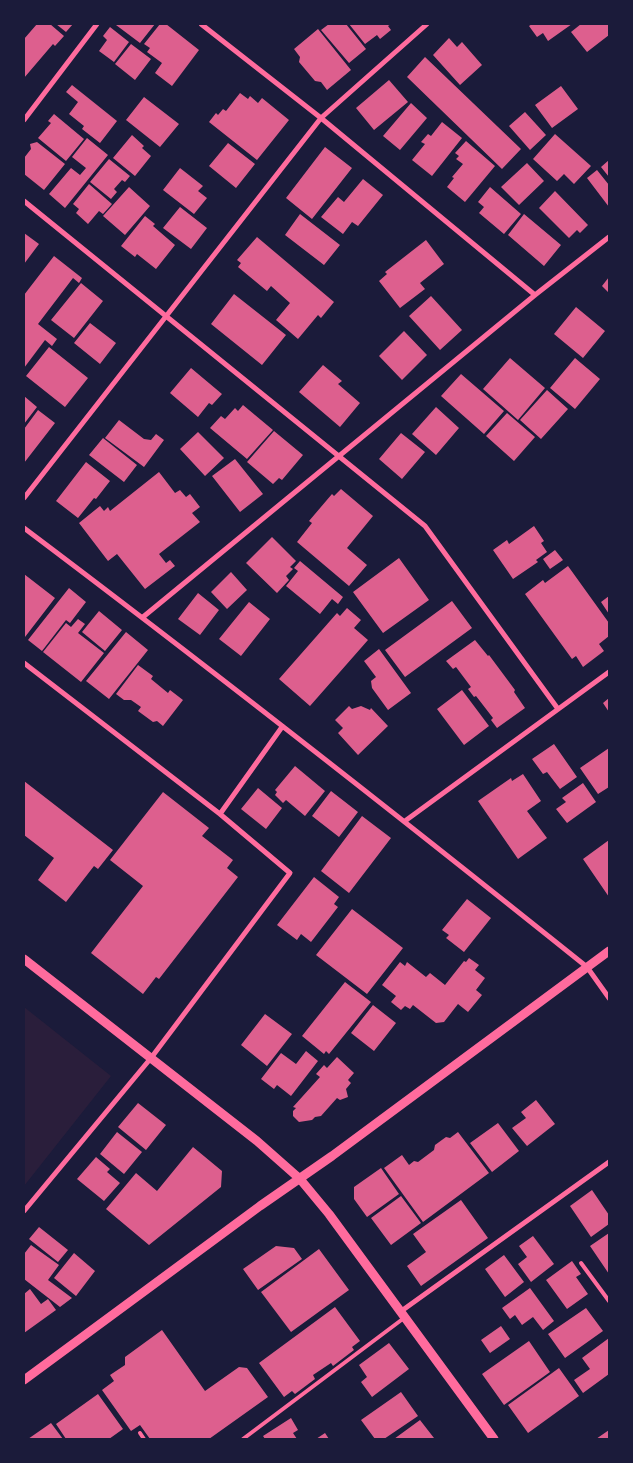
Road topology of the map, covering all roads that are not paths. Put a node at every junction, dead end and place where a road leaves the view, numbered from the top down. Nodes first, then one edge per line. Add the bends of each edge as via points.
1 (97, 24) edge
2 (201, 24) edge
3 (427, 24) edge
4 (321, 118) junction
5 (24, 120) edge
6 (24, 201) edge
7 (609, 236) edge
8 (535, 295) junction
9 (167, 316) junction
10 (339, 455) junction
11 (24, 498) edge
12 (24, 528) edge
13 (143, 617) junction
14 (24, 663) edge
15 (609, 672) edge
16 (558, 709) junction
17 (282, 727) junction
18 (220, 814) junction
19 (405, 821) junction
20 (609, 951) edge
21 (24, 959) edge
22 (587, 968) junction
23 (609, 998) edge
24 (150, 1058) junction
25 (609, 1162) edge
26 (300, 1179) junction
27 (24, 1211) edge
28 (581, 1263) dead end
29 (609, 1301) edge
30 (402, 1315) junction
31 (24, 1380) edge
32 (140, 1433) dead end
33 (144, 1439) edge
34 (243, 1439) edge
35 (494, 1439) edge

1 - 5 street
2 - 4 street
3 - 4 street
4 - 8 street
4 - 9 street
6 - 9 street
7 - 8 street
8 - 10 street
9 - 10 street
9 - 11 street
10 - 13 street
10 - 16 street via 424,526
12 - 13 street
13 - 17 street
14 - 18 street
15 - 16 street
16 - 19 street
17 - 18 street
17 - 19 street
18 - 24 street via 290,873
19 - 22 street
20 - 22 street
21 - 24 street
22 - 23 street
22 - 26 street
24 - 26 street via 257,1141
24 - 27 street
25 - 30 street
26 - 30 street
26 - 31 street
28 - 29 lane
30 - 34 lane
30 - 35 street
32 - 33 lane

